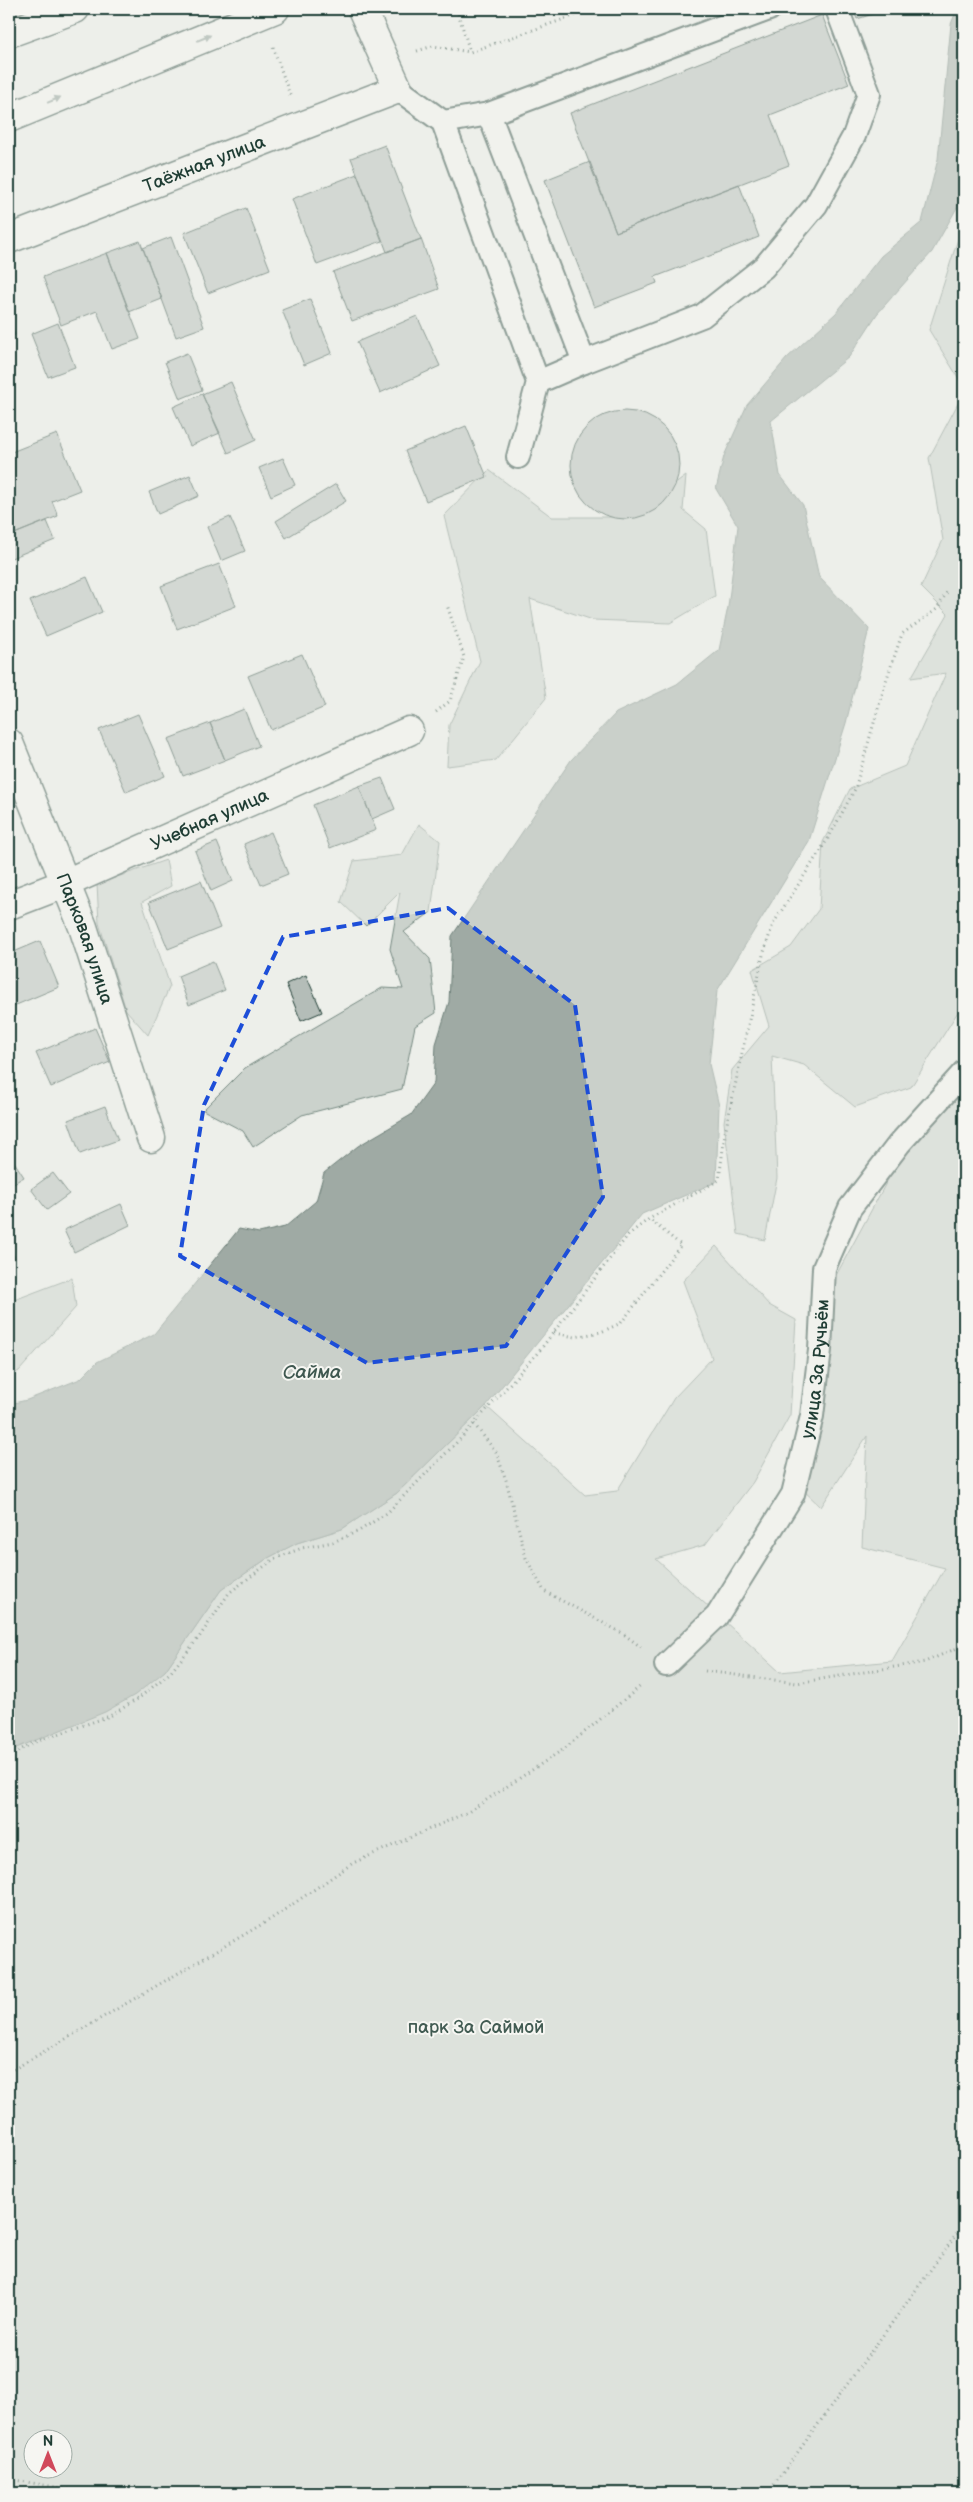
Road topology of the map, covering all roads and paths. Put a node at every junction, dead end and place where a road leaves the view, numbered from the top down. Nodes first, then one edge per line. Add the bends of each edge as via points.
1 (75, 9) edge
2 (362, 9) edge
3 (457, 9) edge
4 (769, 9) edge
5 (837, 9) edge
6 (268, 11) edge
7 (9, 33) edge
8 (470, 52) dead end
9 (398, 89) junction
10 (294, 104) dead end
11 (489, 114) junction
12 (9, 118) edge
13 (443, 122) junction
14 (9, 239) edge
15 (584, 362) junction
16 (538, 382) junction
17 (518, 457) dead end
18 (947, 592) dead end
19 (447, 605) dead end
20 (409, 731) joint
21 (9, 743) edge
22 (66, 883) junction
23 (9, 905) edge
24 (964, 1072) edge
25 (151, 1138) dead end
26 (649, 1219) junction
27 (554, 1333) junction
28 (474, 1424) junction
29 (964, 1645) edge
30 (666, 1665) junction
31 (9, 1756) edge
32 (9, 2072) edge
33 (964, 2224) edge
34 (9, 2480) edge
35 (90, 2493) edge
36 (768, 2493) edge

1 - 7 street
2 - 9 street
3 - 8 path
4 - 11 lane
5 - 15 lane via 869,94 854,136 816,205 764,267 702,316
6 - 10 path
12 -> 6 street
9 - 13 lane
9 - 14 street, Таёжная улица
11 - 13 lane
11 - 15 lane
13 - 16 lane
15 - 16 lane
16 - 17 lane
18 - 26 path via 936,609 902,634 855,789 829,837 773,924 763,955 725,1132 719,1180
19 - 20 path via 464,657 450,701
20 - 22 street, Учебная улица
21 - 22 street, Парковая улица
22 - 23 street, Учебная улица
22 - 25 street, Парковая улица
24 - 30 lane, улица За Ручьём via 899,1144 850,1208 824,1268 820,1350 812,1416 793,1494 717,1616
26 - 27 path via 628,1235
26 - 27 path via 681,1245 620,1323 601,1332 575,1337
27 - 28 path
28 - 30 path via 496,1452 526,1558 544,1590 622,1632
28 - 31 path via 387,1513 342,1539 302,1548 274,1559 229,1593 171,1672 139,1698 110,1716 35,1742
29 - 30 path via 925,1662 797,1683
30 - 32 path via 564,1749 468,1812 353,1863 271,1919
33 - 36 path
34 - 35 path

